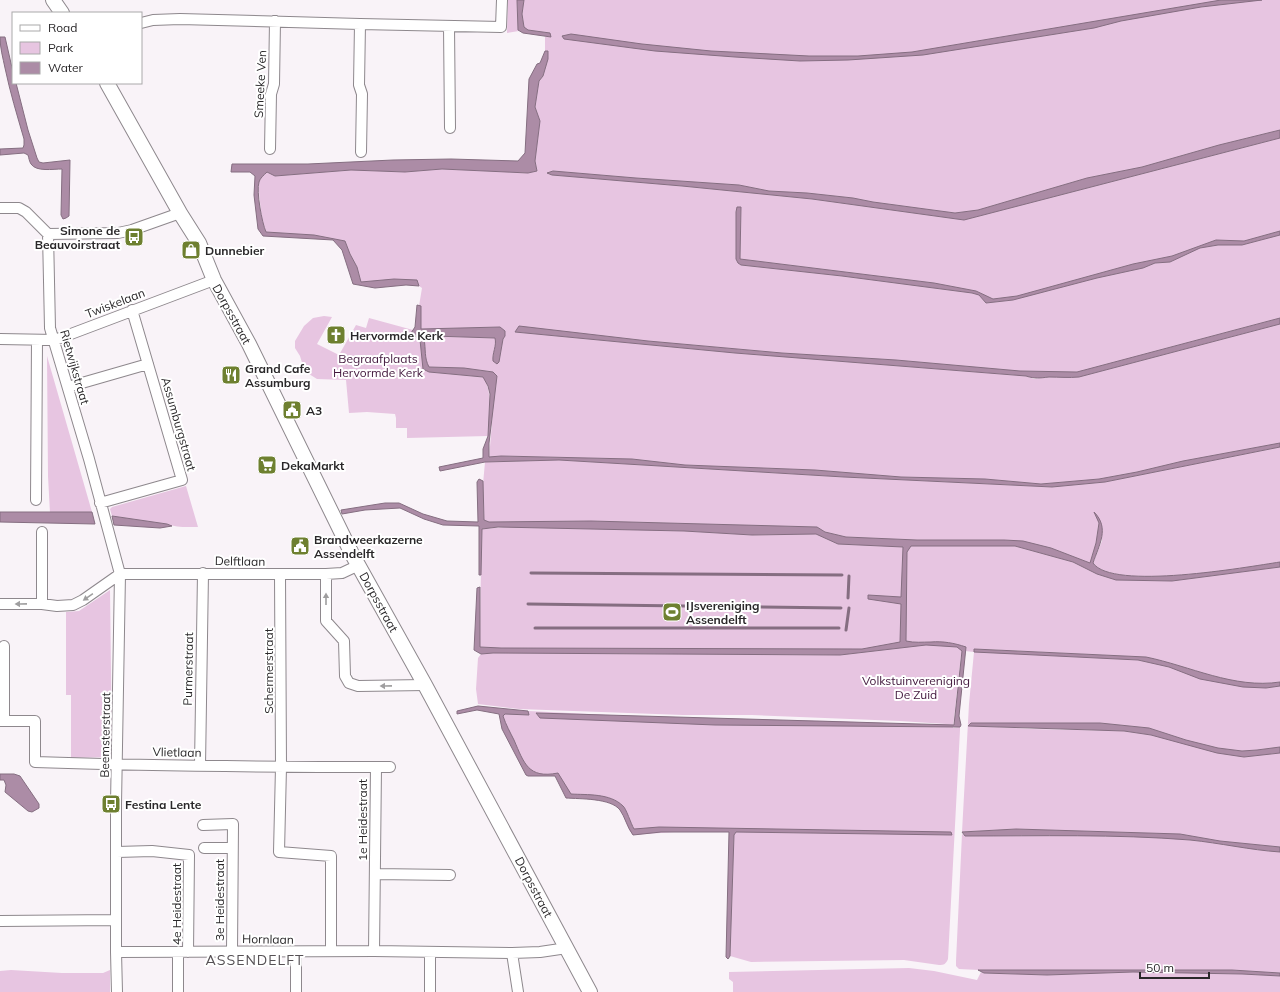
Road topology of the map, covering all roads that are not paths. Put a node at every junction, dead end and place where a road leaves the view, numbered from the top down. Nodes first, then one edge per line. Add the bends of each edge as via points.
1 (53, 0) edge
2 (502, 0) edge
3 (61, 12) edge
4 (275, 21) junction
5 (142, 23) edge
6 (360, 24) junction
7 (448, 26) junction
8 (108, 84) edge
9 (450, 128) dead end
10 (270, 149) dead end
11 (361, 152) dead end
12 (0, 208) edge
13 (180, 213) junction
14 (48, 234) junction
15 (214, 280) junction
16 (132, 310) junction
17 (0, 339) edge
18 (37, 340) junction
19 (55, 340) junction
20 (148, 364) junction
21 (68, 387) junction
22 (36, 500) dead end
23 (100, 503) junction
24 (42, 532) dead end
25 (359, 565) junction
26 (203, 573) junction
27 (120, 574) junction
28 (280, 574) junction
29 (326, 574) junction
30 (0, 604) edge
31 (42, 604) junction
32 (4, 646) dead end
33 (425, 685) junction
34 (2, 721) edge
35 (117, 764) junction
36 (200, 766) junction
37 (281, 767) junction
38 (376, 767) junction
39 (390, 767) dead end
40 (203, 825) dead end
41 (204, 848) dead end
42 (232, 848) junction
43 (117, 852) junction
44 (375, 874) junction
45 (450, 876) dead end
46 (116, 920) junction
47 (0, 921) edge
48 (567, 948) junction
49 (232, 951) junction
50 (331, 951) junction
51 (374, 951) junction
52 (116, 952) junction
53 (183, 952) junction
54 (296, 952) junction
55 (430, 952) junction
56 (512, 953) junction
57 (117, 992) edge
58 (178, 992) edge
59 (296, 992) edge
60 (430, 992) edge
61 (518, 992) edge
62 (590, 992) edge

1 - 3 street
2 - 7 street via 501,27
4 - 5 street via 173,19
4 - 6 street
4 - 10 street, Smeeke Ven
6 - 7 street
6 - 11 street
7 - 9 street
8 - 13 street, Dorpsstraat
12 - 14 street via 19,208
13 - 14 street via 118,233
13 - 15 street, Dorpsstraat via 199,243
14 - 19 street, Rietwijkstraat via 50,328
15 - 16 street, Twiskelaan
15 - 25 street, Dorpsstraat via 249,344
16 - 19 street, Twiskelaan
16 - 20 street, Assumburgstraat
17 - 18 street, Twiskelaan
18 - 19 street, Twiskelaan
18 - 22 street
19 - 21 street, Rietwijkstraat
20 - 21 street
20 - 23 street, Assumburgstraat via 182,480
21 - 23 street, Rietwijkstraat
23 - 27 street
24 - 31 street
25 - 29 street, Delftlaan via 342,573
25 - 33 street, Dorpsstraat
26 - 27 street, Delftlaan
26 - 28 street, Delftlaan
26 - 36 street, Purmerstraat
27 -> 31 street via 73,605
27 - 35 street, Beemsterstraat
28 - 29 street, Delftlaan
28 - 37 street, Schermerstraat
33 -> 29 street via 358,686 349,683 345,676 344,641 326,621
31 -> 30 street
32 - 34 street, Vlietlaan
33 - 48 street, Dorpsstraat
34 - 35 street, Vlietlaan via 35,721 35,762
35 - 36 street, Vlietlaan
35 - 43 street, Beemsterstraat
36 - 37 street, Vlietlaan
37 - 38 street, Vlietlaan
37 - 50 street, Schermerstraat via 279,852 331,856
38 - 39 street, Vlietlaan
38 - 44 street, 1e Heidestraat
40 - 42 street, 3e Heidestraat via 232,824
41 - 42 street, 3e Heidestraat
42 - 49 street, 3e Heidestraat
43 - 46 street, Beemsterstraat
43 - 53 street, 4e Heidestraat via 152,851 189,855
44 - 45 street, 1e Heidestraat
44 - 51 street, 1e Heidestraat
46 - 47 street
46 - 52 street
48 - 56 street, Hornlaan
48 - 62 street, Dorpsstraat
49 - 53 street, Hornlaan
49 - 54 street, Hornlaan
50 - 51 street, Hornlaan
50 - 54 street, Hornlaan
51 - 55 street, Hornlaan
52 - 53 street, Hornlaan
52 - 57 street
53 - 58 street
54 - 59 street
55 - 56 street, Hornlaan
55 - 60 street
56 - 61 street

